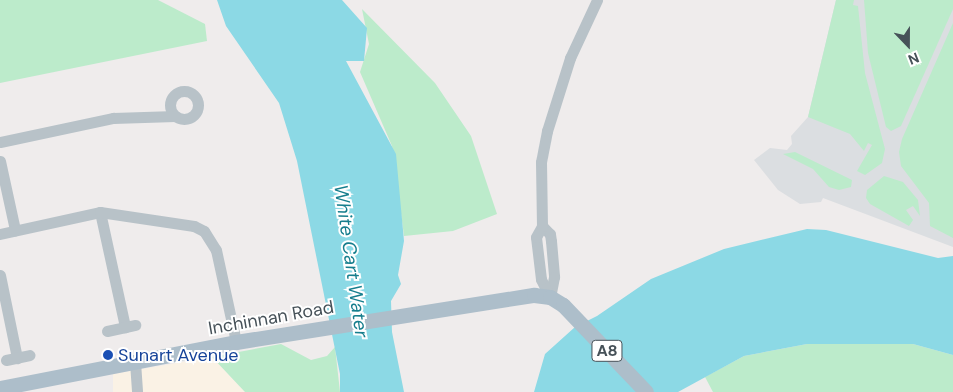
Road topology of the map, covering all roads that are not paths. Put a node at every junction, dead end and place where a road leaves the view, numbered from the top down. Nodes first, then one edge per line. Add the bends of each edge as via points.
1 (597, 0) edge
2 (175, 116) dead end
3 (0, 142) edge
4 (0, 160) edge
5 (100, 212) junction
6 (16, 230) junction
7 (0, 234) edge
8 (0, 275) edge
9 (550, 297) junction
10 (107, 331) dead end
11 (236, 342) junction
12 (17, 358) dead end
13 (135, 362) junction
14 (0, 388) edge
15 (137, 392) edge
16 (646, 392) edge

1 - 9 street via 570,58 547,131 542,162 542,226 550,234 554,277
2 - 3 street via 113,118
4 - 6 street
5 - 6 street
5 - 10 street via 130,326
5 - 11 street via 182,224 204,231 216,250
6 - 7 street
8 - 12 street
9 - 11 main road, Inchinnan Road via 527,295 422,310
9 - 16 main road, A8 via 567,310
11 - 13 main road, Inchinnan Road
13 - 14 main road, Inchinnan Road
13 - 15 street

